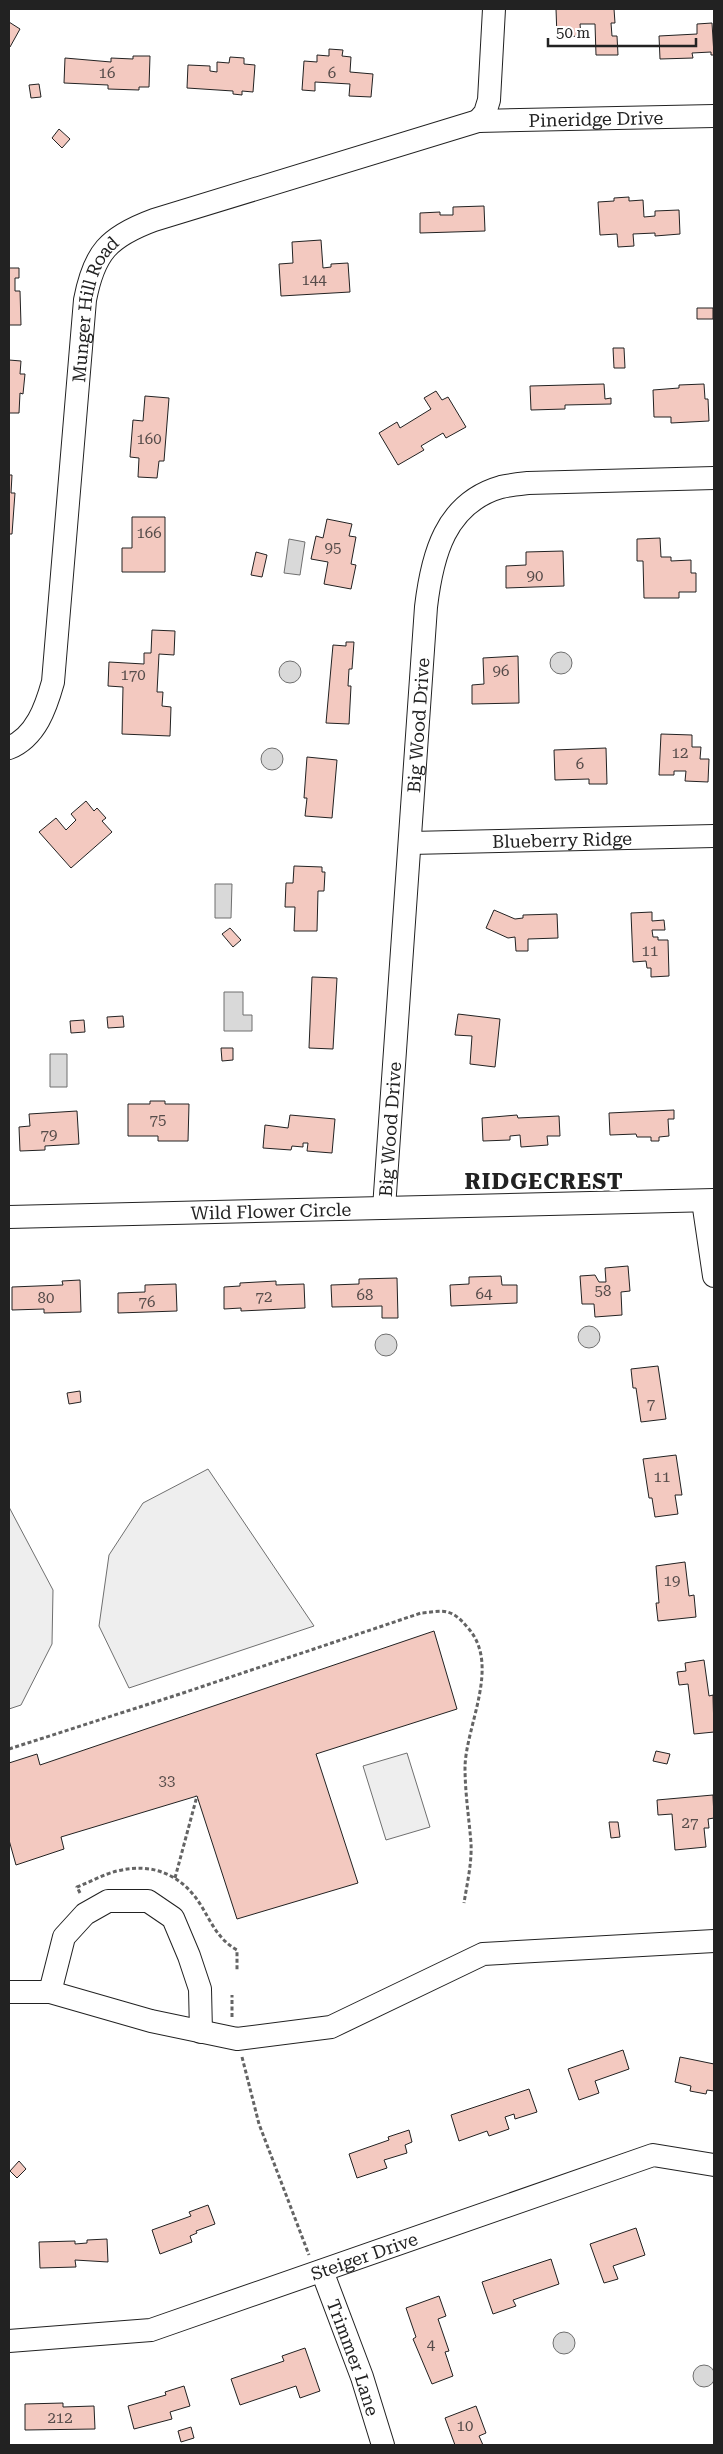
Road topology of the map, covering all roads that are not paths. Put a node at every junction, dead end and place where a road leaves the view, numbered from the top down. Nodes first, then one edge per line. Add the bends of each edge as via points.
1 (494, 9) edge
2 (714, 116) edge
3 (478, 121) junction
4 (714, 478) edge
5 (9, 748) edge
6 (714, 836) edge
7 (410, 843) junction
8 (708, 1201) edge
9 (384, 1208) junction
10 (9, 1217) edge
11 (714, 1276) edge
12 (714, 1941) edge
13 (9, 1992) edge
14 (50, 1992) junction
15 (201, 2032) junction
16 (714, 2165) edge
17 (317, 2266) junction
18 (9, 2341) edge
19 (383, 2445) edge

1 - 3 street via 489,100
2 - 3 street, Pineridge Drive
3 - 5 street, Munger Hill Road via 131,228 101,253 90,274 85,300 53,682 40,719 26,736
4 - 7 street, Big Wood Drive via 528,483 500,487 463,509 446,528 432,570 426,607
6 - 7 street, Blueberry Ridge
7 - 9 street, Big Wood Drive
8 - 9 street, Wild Flower Circle
8 - 11 street
9 - 10 street, Wild Flower Circle
12 - 15 street via 483,1954 331,2027 237,2038
13 - 14 street
14 - 15 street
14 - 15 street via 64,1937 85,1914 108,1900 148,1900 173,1918 189,1956 200,1989
16 - 17 street, Steiger Drive via 653,2155
17 - 18 street, Steiger Drive via 150,2330
17 - 19 street, Trimmer Lane via 362,2377

